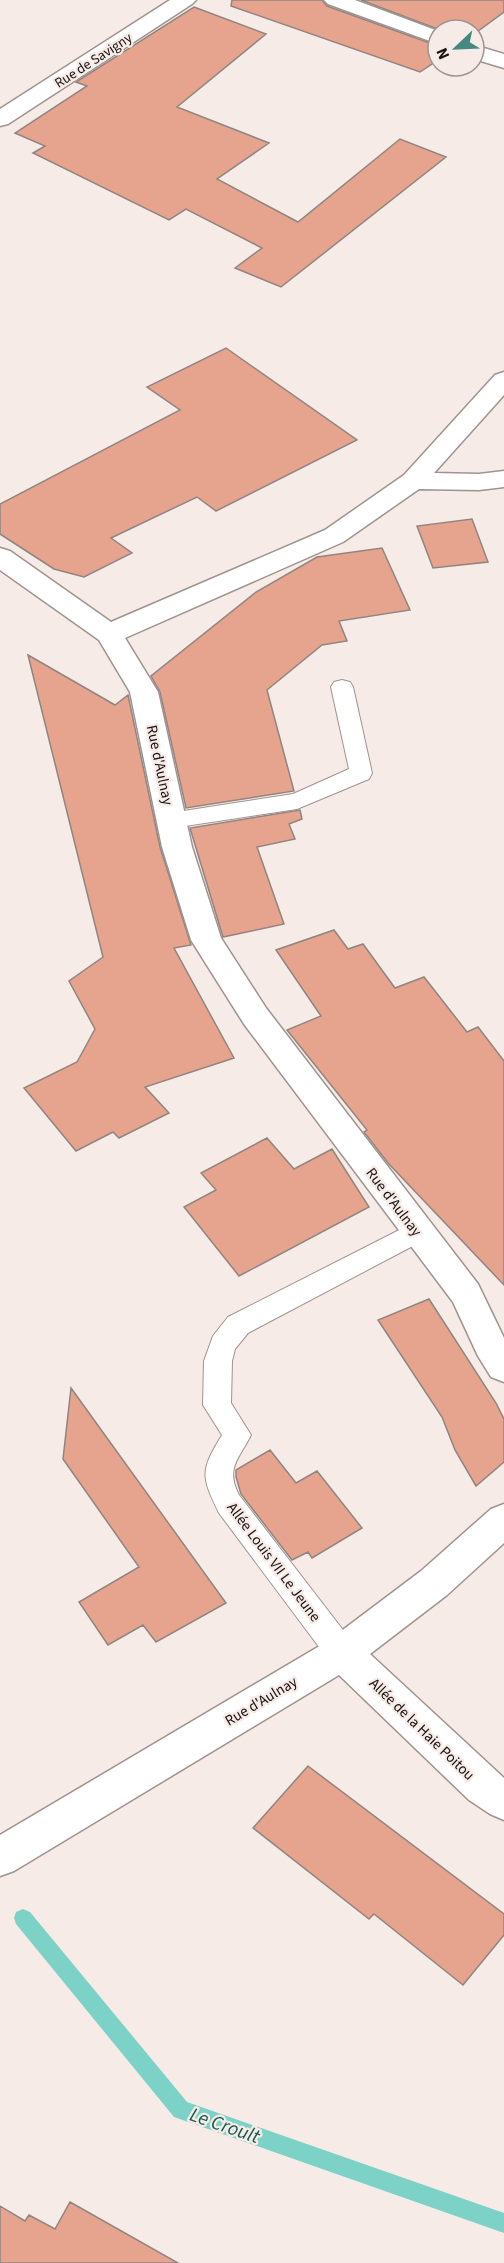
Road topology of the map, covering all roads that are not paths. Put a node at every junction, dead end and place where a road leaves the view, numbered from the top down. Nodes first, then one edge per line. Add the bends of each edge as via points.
1 (185, 0) edge
2 (335, 0) edge
3 (426, 34) edge
4 (486, 56) edge
5 (504, 61) edge
6 (0, 119) edge
7 (504, 380) edge
8 (504, 479) edge
9 (413, 481) junction
10 (0, 558) edge
11 (109, 634) junction
12 (342, 687) dead end
13 (172, 820) junction
14 (417, 1232) junction
15 (466, 1293) junction
16 (504, 1317) edge
17 (504, 1367) edge
18 (504, 1520) edge
19 (342, 1653) junction
20 (504, 1802) edge
21 (0, 1857) edge

1 - 6 street, Rue de Savigny
2 - 3 street
4 - 5 street
7 - 9 street
8 - 9 street
9 - 11 street via 334,536
10 - 11 street
11 - 13 street, Rue d'Aulnay via 144,692
12 - 13 lane via 361,773 297,801
13 - 14 street, Rue d'Aulnay via 206,940 255,1017
14 - 15 street, Rue d'Aulnay
14 - 19 lane, Allée Louis VII Le Jeune via 238,1325 223,1344 218,1361 217,1405 237,1436 217,1468 219,1485 229,1504
15 - 16 street, Rue d'Aulnay
15 - 17 street, Rue d'Aulnay
18 - 19 street, Rue d'Aulnay via 434,1583
19 - 20 street, Allée de la Haie Poitou via 483,1787
19 - 21 street, Rue d'Aulnay

